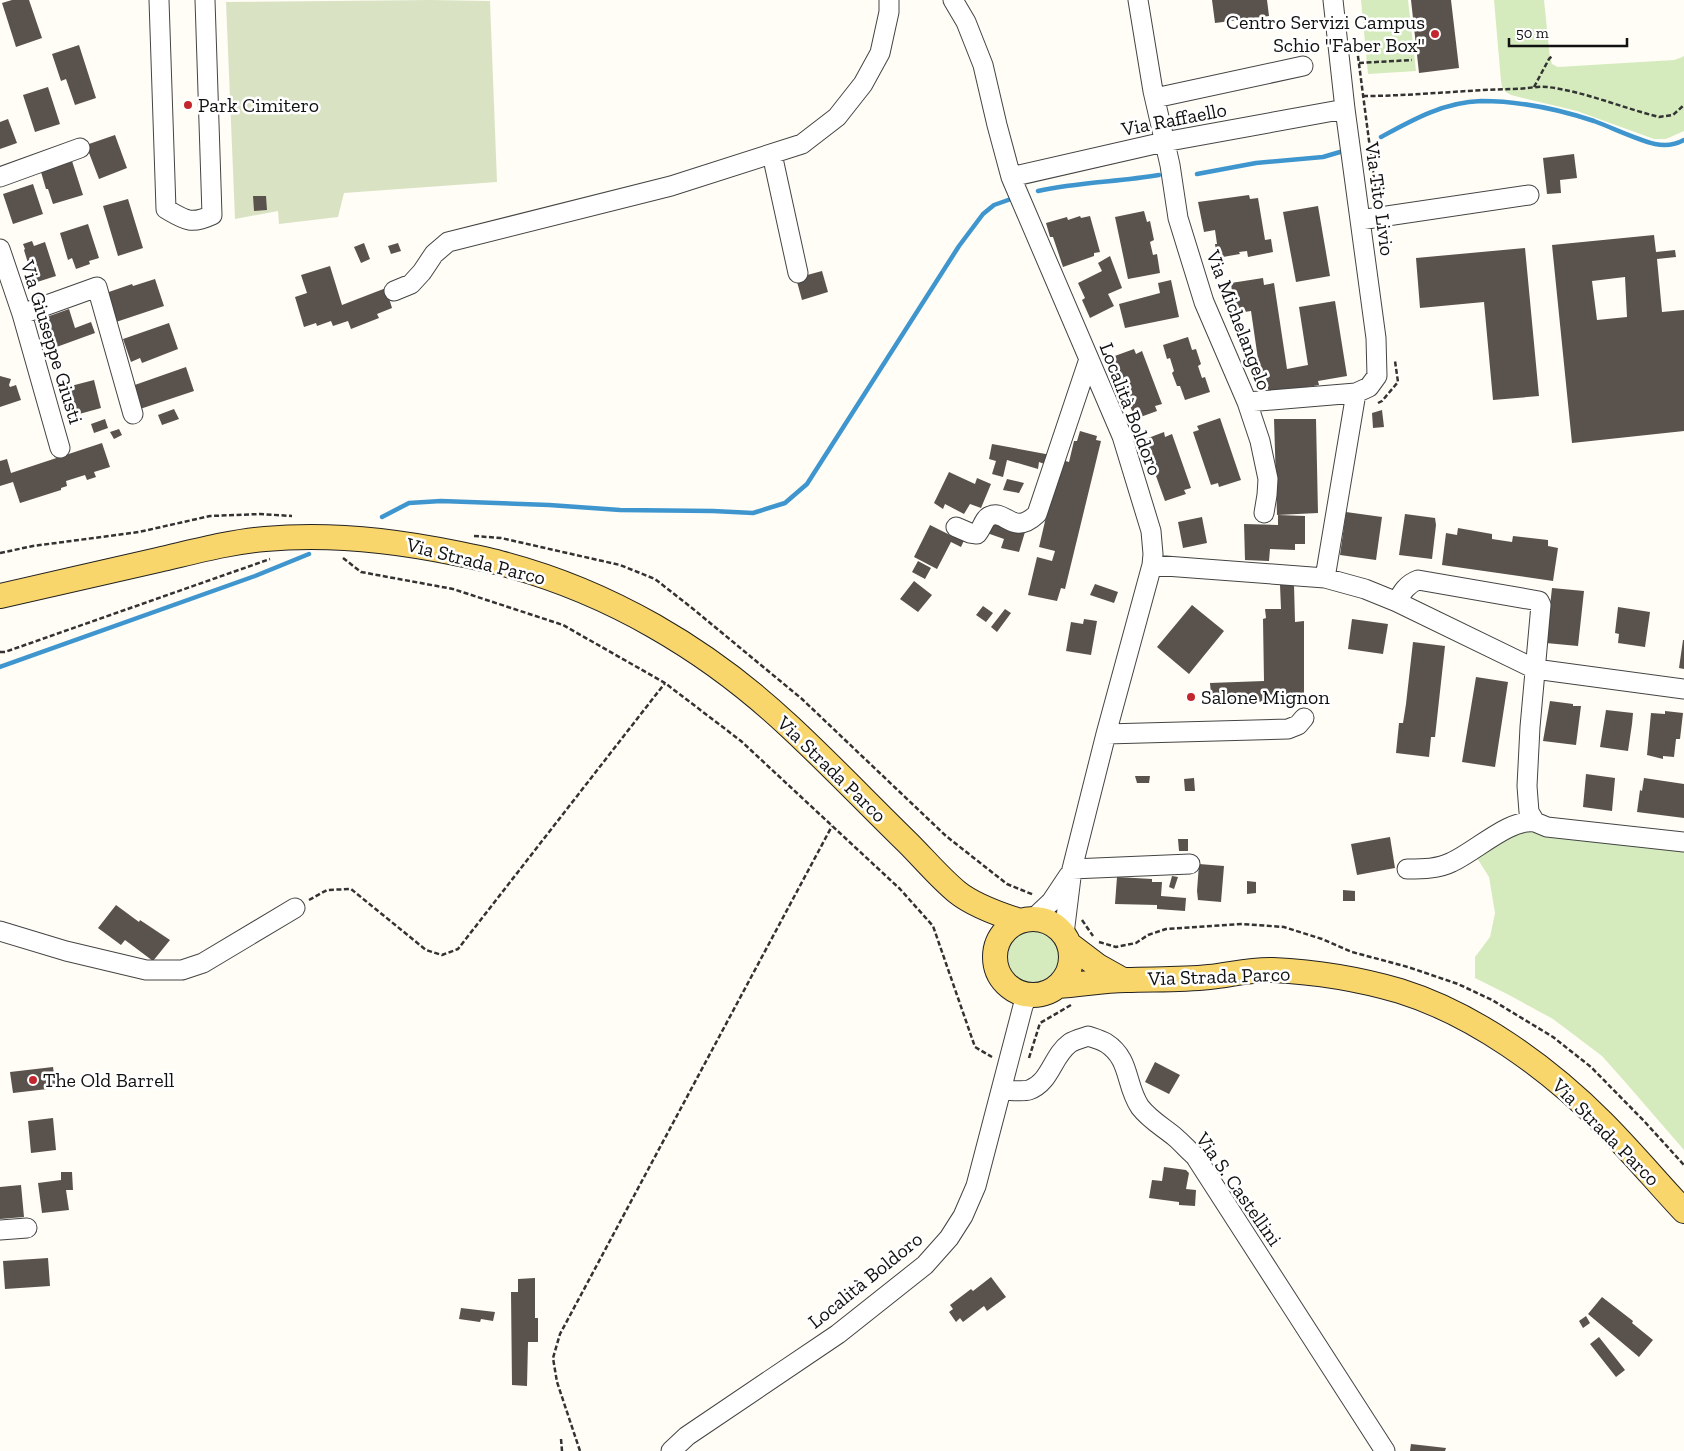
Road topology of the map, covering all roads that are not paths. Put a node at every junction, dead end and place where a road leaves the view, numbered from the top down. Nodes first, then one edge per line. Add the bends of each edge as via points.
1 (159, 0) edge
2 (205, 0) edge
3 (889, 0) edge
4 (953, 0) edge
5 (1138, 0) edge
6 (1333, 0) edge
7 (1303, 66) dead end
8 (1155, 98) junction
9 (1345, 103) junction
10 (1164, 142) junction
11 (80, 148) dead end
12 (772, 154) junction
13 (0, 177) edge
14 (1014, 184) junction
15 (1529, 195) dead end
16 (1360, 220) junction
17 (0, 249) edge
18 (798, 273) dead end
19 (394, 291) dead end
20 (22, 314) junction
21 (1089, 359) junction
22 (1356, 393) junction
23 (1247, 402) junction
24 (132, 414) dead end
25 (60, 448) dead end
26 (1264, 513) dead end
27 (956, 527) dead end
28 (1152, 565) junction
29 (1325, 578) junction
30 (0, 596) edge
31 (1397, 602) junction
32 (1535, 669) junction
33 (1684, 689) edge
34 (1304, 718) dead end
35 (1106, 734) junction
36 (1535, 822) junction
37 (1684, 842) edge
38 (1190, 864) dead end
39 (1072, 869) junction
40 (1407, 869) dead end
41 (1059, 906) junction
42 (295, 908) road end
43 (1027, 920) junction
44 (0, 931) edge
45 (1067, 939) junction
46 (1123, 980) junction
47 (1058, 986) junction
48 (1028, 995) junction
49 (1002, 1090) junction
50 (1684, 1211) edge
51 (27, 1228) dead end
52 (0, 1230) edge
53 (671, 1451) edge
54 (1385, 1451) edge

1 - 2 street via 166,209 186,220 199,221 212,215
3 - 12 street via 880,53 863,84 836,117 802,144
4 - 14 street, Località Boldoro via 966,22 983,65 996,125
5 - 8 street, Via Michelangelo
6 - 9 street, Via Tito Livio
7 - 8 street
8 - 10 street, Via Michelangelo
9 - 10 street, Via Raffaello
9 - 16 street, Via Tito Livio
10 - 14 street, Via Raffaello
10 - 23 street, Via Michelangelo via 1178,218 1204,302
11 - 13 street
12 - 18 street
12 - 19 street via 671,186 448,242 434,254 411,284
14 - 21 street, Località Boldoro
15 - 16 street
16 - 22 street, Via Tito Livio via 1376,338 1377,376 1370,386
17 - 20 street, Via Giuseppe Giusti
20 - 24 street via 97,287
20 - 25 street, Via Giuseppe Giusti
21 - 27 street via 1037,514 1021,524 990,516 976,534
21 - 28 street, Località Boldoro via 1130,462 1151,531
22 - 23 street
22 - 29 street
23 - 26 street, Via Michelangelo via 1268,479
28 - 29 street
28 - 35 street, Località Boldoro
29 - 31 street
30 - 43 main road, Via Strada Parco via 225,544 310,536 392,542 527,571 625,610 694,650 790,726 958,893 998,914
31 - 32 street
31 - 32 street via 1411,582 1418,580 1539,601
32 - 33 street
32 - 36 street via 1527,786 1529,812
34 - 35 street via 1288,729
35 - 39 street, Località Boldoro
36 - 37 street via 1548,827
36 - 40 street via 1526,820 1513,825 1452,862 1428,870
38 - 39 street
39 - 41 street, Località Boldoro
41 - 43 street
41 - 45 street, Località Boldoro
42 - 44 street via 203,963 182,970 146,970
43 - 45 main road via 1045,921
43 - 48 main road via 1010,927 1001,936 995,959 1005,983
45 - 46 main road, Via Strada Parco via 1091,960
45 - 47 main road via 1070,967
46 - 47 main road, Via Strada Parco
46 - 50 main road, Via Strada Parco via 1210,977 1271,970 1341,977 1436,1005 1521,1054 1562,1086 1601,1121
47 - 48 main road via 1049,992
48 - 49 street, Località Boldoro
49 - 53 street, Località Boldoro via 976,1186 963,1216 925,1265 838,1334 687,1436
49 - 54 street, Via S. Castellini via 1028,1091 1040,1085 1070,1043 1088,1036 1106,1042 1120,1055 1140,1106 1195,1156
51 - 52 street

